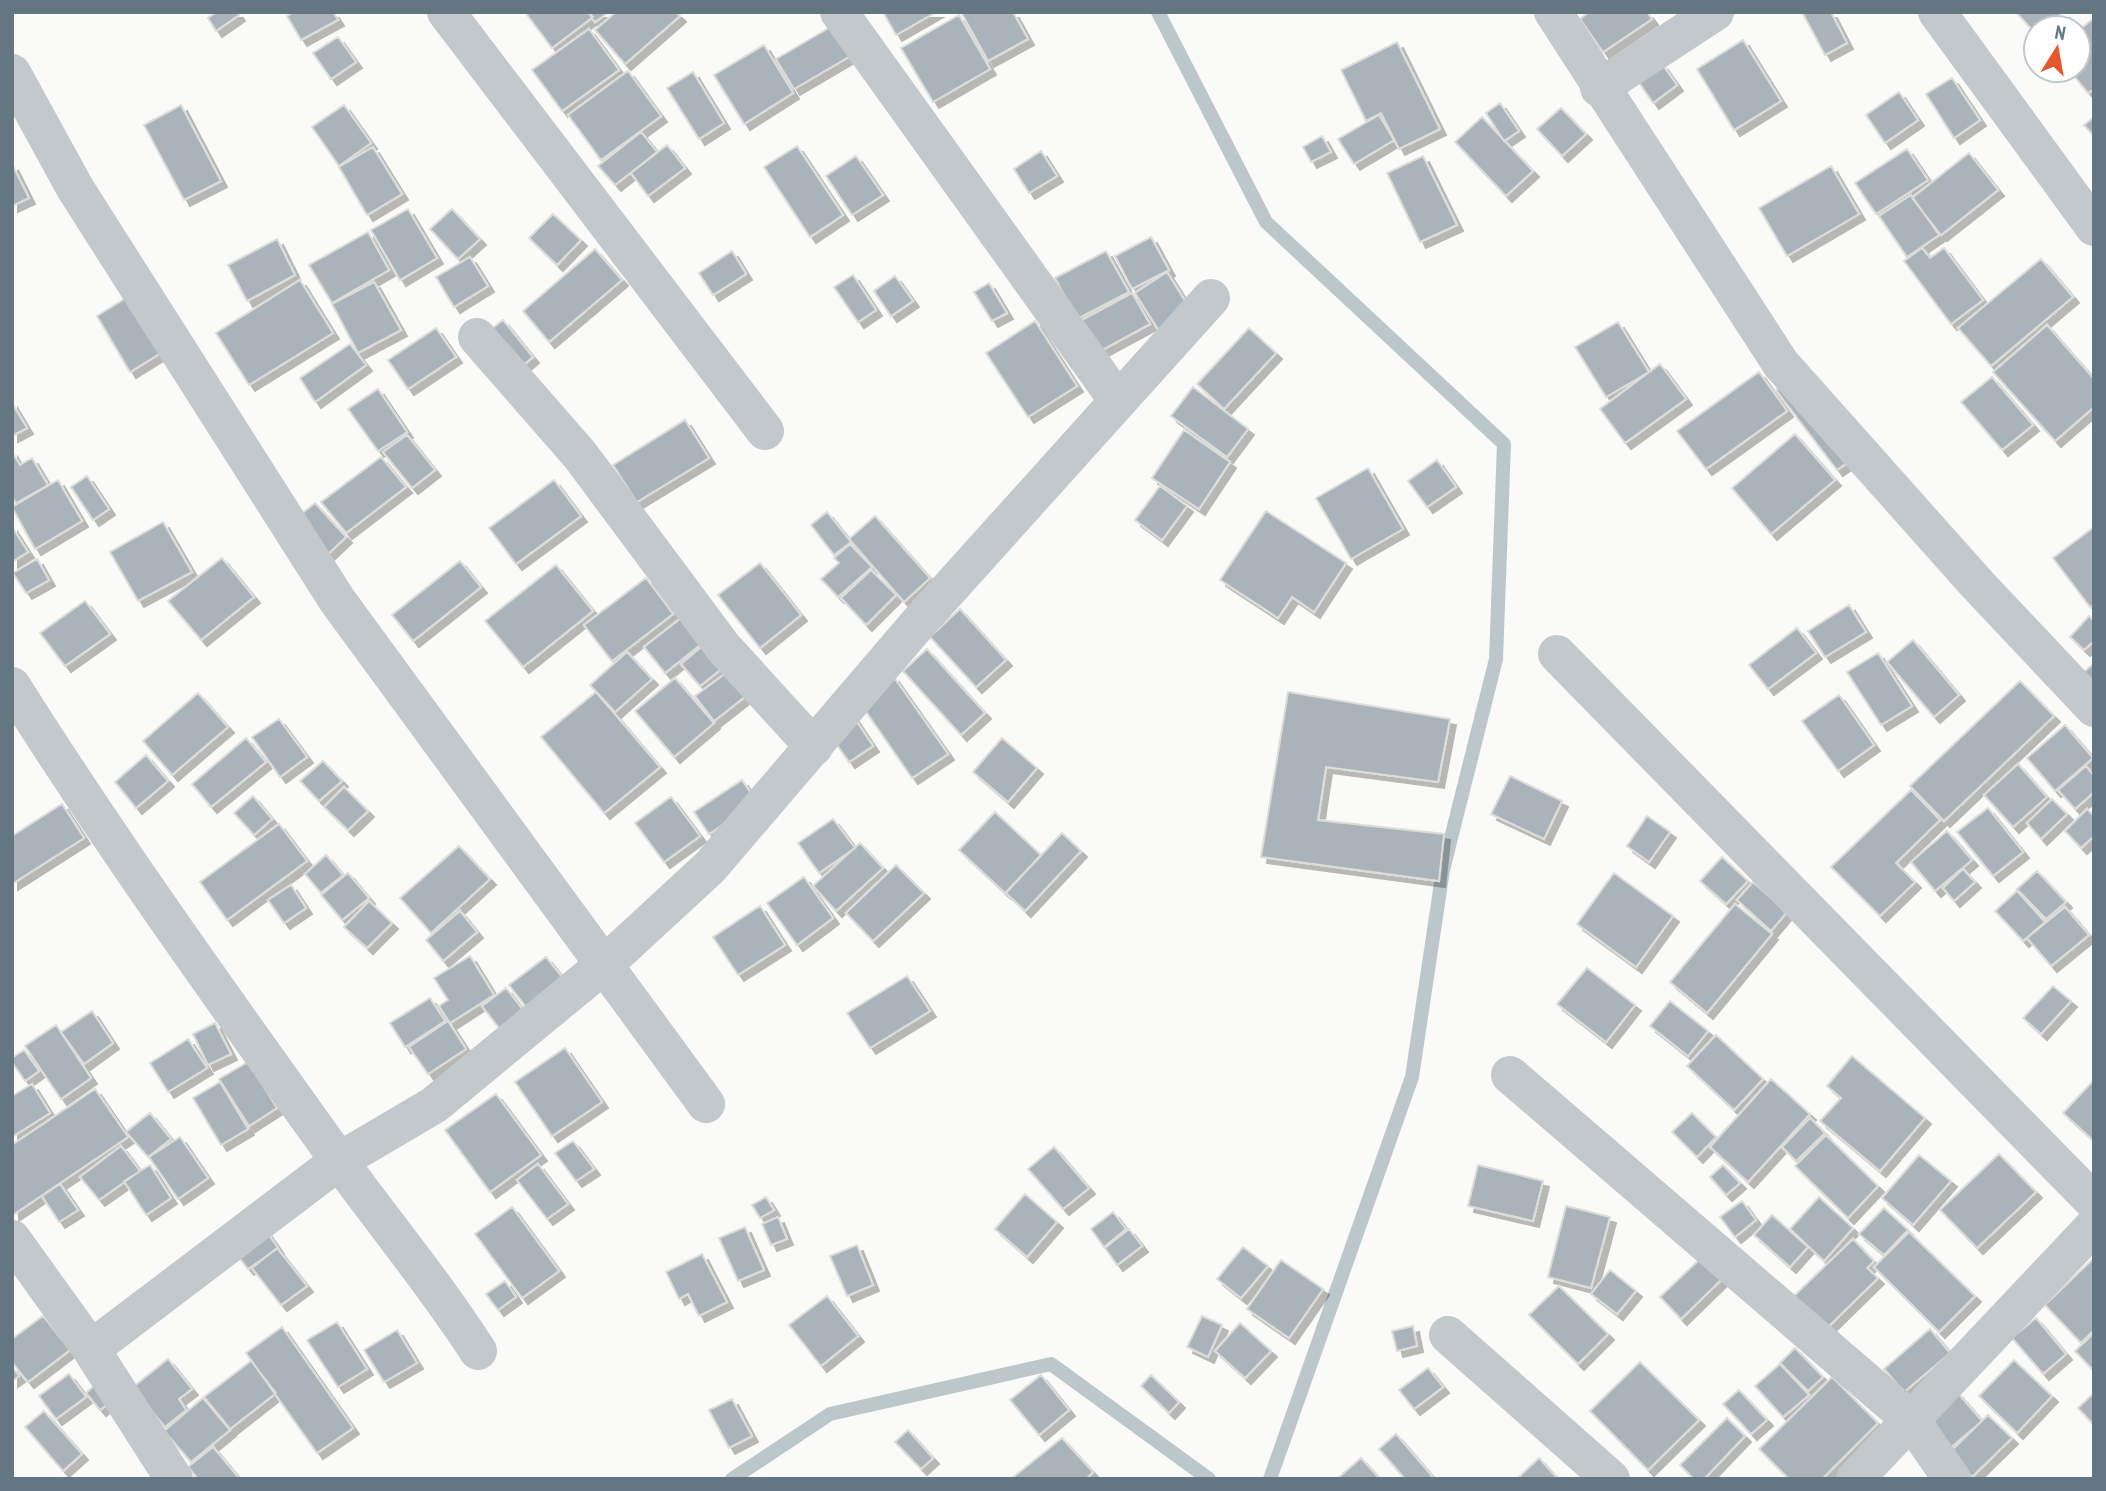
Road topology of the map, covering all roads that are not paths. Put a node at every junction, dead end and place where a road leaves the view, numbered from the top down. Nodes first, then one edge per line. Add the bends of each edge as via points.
1 (446, 12) edge
2 (839, 12) edge
3 (1553, 12) edge
4 (1716, 12) edge
5 (1937, 12) edge
6 (12, 72) edge
7 (1599, 88) junction
8 (2094, 227) edge
9 (1211, 298) dead end
10 (477, 337) dead end
11 (1118, 401) junction
12 (765, 431) dead end
13 (1556, 654) dead end
14 (12, 686) edge
15 (2094, 708) edge
16 (814, 747) junction
17 (605, 964) junction
18 (1510, 1075) dead end
19 (706, 1104) dead end
20 (339, 1161) junction
21 (2094, 1202) edge
22 (2094, 1226) edge
23 (12, 1239) edge
24 (1448, 1335) dead end
25 (91, 1349) junction
26 (478, 1351) dead end
27 (1911, 1420) junction
28 (174, 1479) edge
29 (1611, 1479) edge
30 (1855, 1479) edge
31 (1952, 1479) edge

1 - 12 street
2 - 11 street
3 - 7 street
4 - 7 street
5 - 8 street
6 - 17 street via 75,188 337,600
7 - 15 street via 1781,364
9 - 11 street
10 - 16 street via 580,455 723,647
11 - 16 street
13 - 21 street
14 - 20 street via 96,819
16 - 17 street via 710,867
17 - 19 street
17 - 20 street via 435,1105
18 - 27 street
20 - 25 street
20 - 26 street
22 - 27 street
23 - 25 street
24 - 29 street
25 - 28 street
27 - 30 street
27 - 31 street

